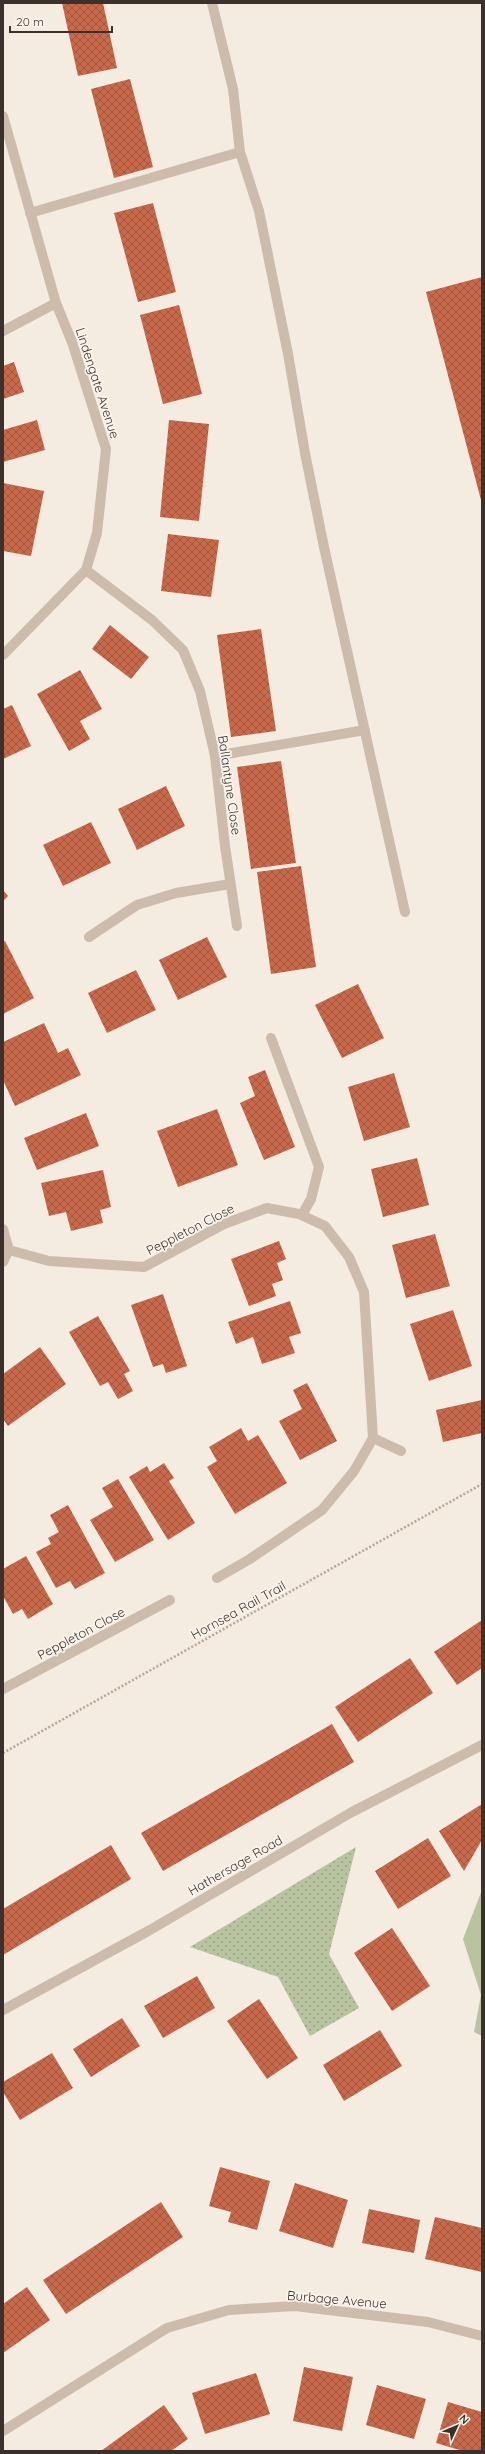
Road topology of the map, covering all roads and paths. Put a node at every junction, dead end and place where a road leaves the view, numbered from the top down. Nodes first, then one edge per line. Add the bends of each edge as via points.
1 (212, 3) edge
2 (3, 116) edge
3 (240, 152) junction
4 (30, 213) junction
5 (56, 303) junction
6 (3, 331) edge
7 (86, 570) junction
8 (3, 655) edge
9 (365, 730) junction
10 (215, 756) junction
11 (230, 884) junction
12 (405, 912) dead end
13 (237, 926) dead end
14 (89, 938) dead end
15 (271, 1038) dead end
16 (302, 1215) junction
17 (3, 1230) edge
18 (9, 1250) junction
19 (3, 1262) edge
20 (373, 1438) junction
21 (401, 1451) dead end
22 (482, 1484) edge
23 (216, 1578) dead end
24 (170, 1600) dead end
25 (3, 1689) edge
26 (482, 1745) edge
27 (3, 1753) edge
28 (3, 2010) edge
29 (482, 2336) edge
30 (3, 2431) edge

1 - 3 street via 233,90
2 - 4 street, Lindengate Avenue
3 - 4 street
3 - 9 street via 259,211 322,540
4 - 5 street, Lindengate Avenue
5 - 6 street
5 - 7 street, Lindengate Avenue via 72,342 106,449 97,533
7 - 8 street, Lindengate Avenue
7 - 10 street, Ballantyne Close via 152,620 183,650 200,692
9 - 10 street
9 - 12 street
10 - 11 street, Ballantyne Close
11 - 13 street, Ballantyne Close
11 - 14 street via 176,893 137,905
15 - 16 street via 319,1167 311,1199
16 - 18 street, Peppleton Close via 267,1208 224,1224 144,1267 49,1261
16 - 20 street, Peppleton Close via 325,1226 350,1257 364,1292
17 - 18 street
18 - 19 street
20 - 21 street
20 - 23 street via 354,1471 322,1510 250,1559
22 - 27 path, Hornsea Rail Trail
24 - 25 street, Peppleton Close
26 - 28 street, Hathersage Road via 352,1812 150,1930
29 - 30 street, Burbage Avenue via 428,2322 295,2306 229,2310 167,2328

